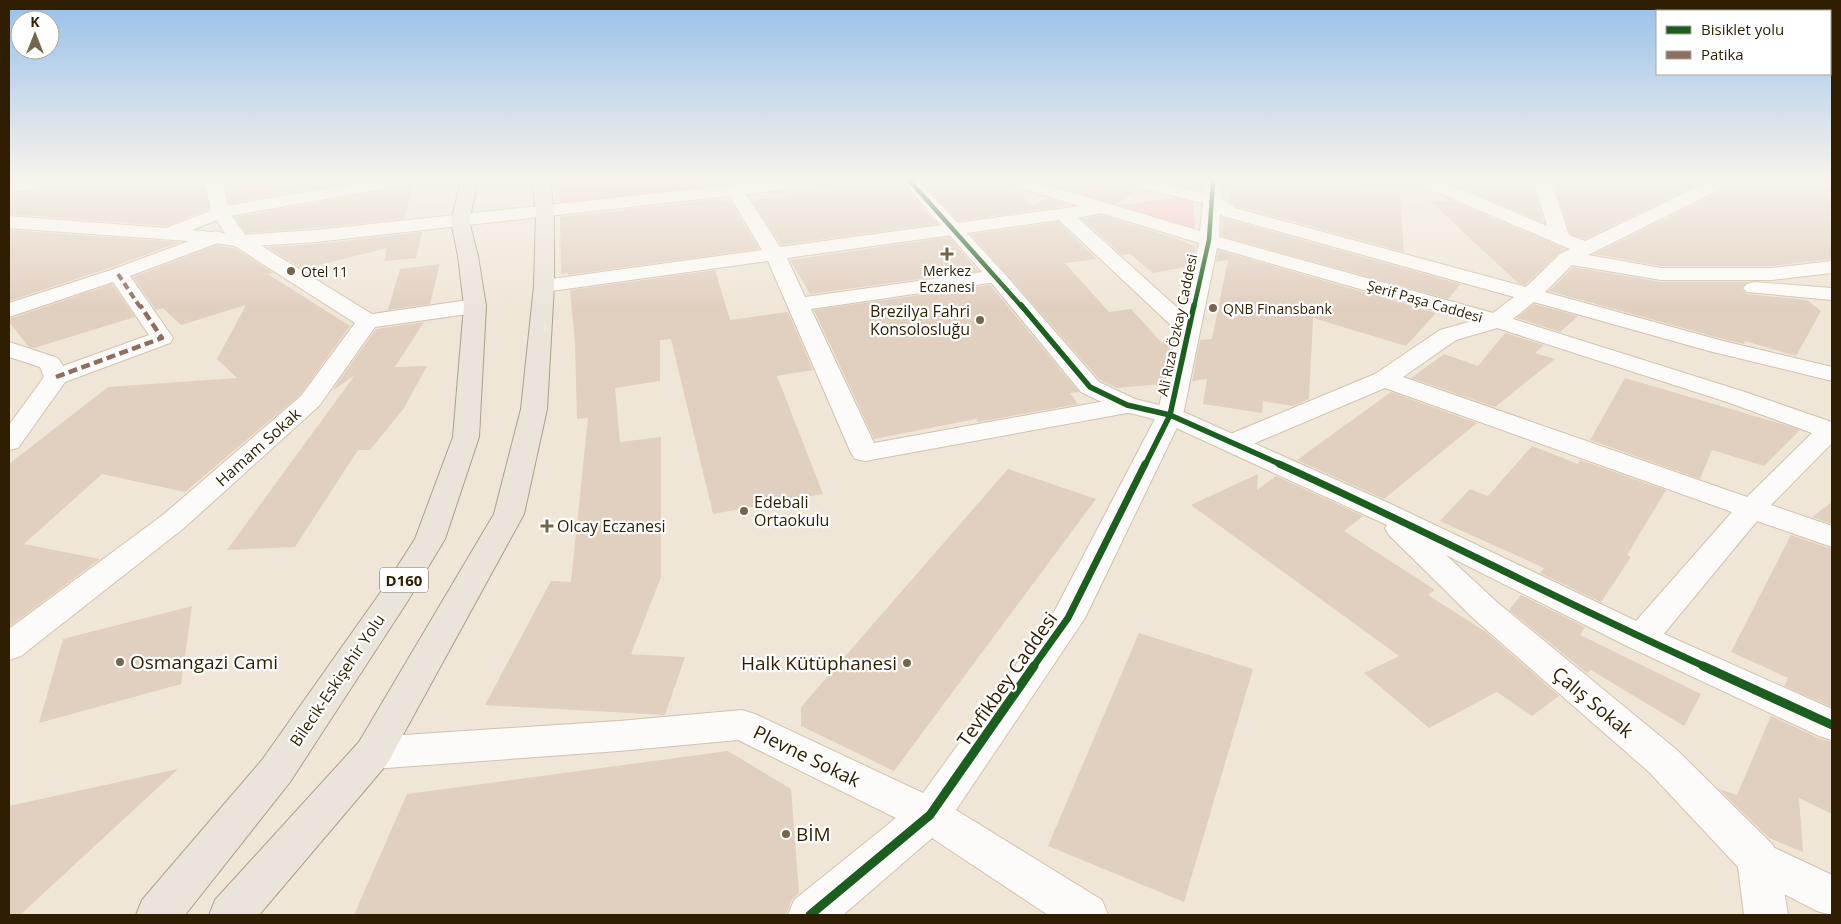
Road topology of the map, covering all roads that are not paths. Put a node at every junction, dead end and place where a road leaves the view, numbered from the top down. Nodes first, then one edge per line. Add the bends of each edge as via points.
1 (36, 224) edge
2 (189, 224) edge
3 (224, 224) edge
4 (430, 224) edge
5 (461, 224) edge
6 (545, 224) edge
7 (756, 224) edge
8 (948, 224) edge
9 (998, 224) edge
10 (1074, 224) edge
11 (1156, 224) edge
12 (1210, 224) edge
13 (1274, 224) edge
14 (1531, 224) edge
15 (1556, 224) edge
16 (1635, 224) edge
17 (954, 231) junction
18 (164, 234) junction
19 (1560, 236) junction
20 (228, 239) junction
21 (1209, 240) junction
22 (1576, 253) junction
23 (775, 255) junction
24 (1832, 266) edge
25 (118, 274) junction
26 (1661, 274) junction
27 (996, 276) junction
28 (544, 286) junction
29 (1810, 292) junction
30 (1531, 294) junction
31 (1832, 294) edge
32 (797, 305) junction
33 (475, 306) junction
34 (1832, 309) edge
35 (9, 310) edge
36 (368, 321) junction
37 (1497, 321) junction
38 (1190, 331) junction
39 (9, 349) edge
40 (1832, 374) edge
41 (56, 377) junction
42 (1384, 379) junction
43 (1128, 405) junction
44 (1170, 415) junction
45 (1831, 430) edge
46 (9, 442) edge
47 (1232, 443) junction
48 (1751, 509) junction
49 (1383, 511) junction
50 (1832, 538) edge
51 (1641, 638) junction
52 (9, 647) edge
53 (1832, 725) edge
54 (374, 753) junction
55 (930, 815) junction
56 (1758, 859) junction
57 (1832, 896) edge
58 (158, 915) edge
59 (231, 915) edge
60 (810, 915) edge
61 (1086, 915) edge
62 (1766, 915) edge

1 - 18 street
2 - 18 street
3 - 20 street
4 - 20 street via 316,236
5 - 33 main road, Bilecik-Eskişehir Yolu / D160
6 - 28 main road
7 - 23 street
8 - 17 street
9 - 17 street
10 - 38 street
11 - 21 street, Şerif Paşa Caddesi
12 - 21 street, Ali Rıza Özkay Caddesi
13 - 30 street
14 - 19 street
15 - 19 street
16 - 22 street
17 - 23 street
17 - 27 street
18 - 20 street
19 - 22 street
20 - 25 street
20 - 36 street
21 - 37 street, Şerif Paşa Caddesi
21 - 38 street, Ali Rıza Özkay Caddesi
22 - 26 street
22 - 30 street
23 - 28 street
23 - 32 street
24 - 26 street via 1772,274
25 - 35 street
25 - 41 street via 162,338
26 - 29 street via 1699,284
27 - 32 street
27 - 43 street via 1090,387
28 - 54 main road via 534,410 509,514
29 - 31 street
29 - 34 street
30 - 37 street
30 - 40 street
32 - 43 street via 865,453
33 - 36 street
33 - 58 main road, Bilecik-Eskişehir Yolu / D160 via 466,437 430,539 276,771
36 - 52 street, Hamam Sokak via 310,401 174,521
37 - 42 street via 1448,335
37 - 45 street, Şerif Paşa Caddesi
38 - 44 street, Ali Rıza Özkay Caddesi
39 - 41 street via 50,363
41 - 46 street
42 - 47 street
42 - 48 street
43 - 44 street
44 - 47 street
44 - 55 street, Tevfikbey Caddesi via 1068,618
45 - 48 street
47 - 49 street
48 - 50 street
48 - 51 street
49 - 51 street
49 - 56 street, Çalış Sokak via 1486,611 1663,761
51 - 53 street
54 - 55 street, Plevne Sokak via 742,725
54 - 59 main road
55 - 60 street, Tevfikbey Caddesi
55 - 61 street, Plevne Sokak
56 - 57 street, Çalış Sokak
56 - 62 street

